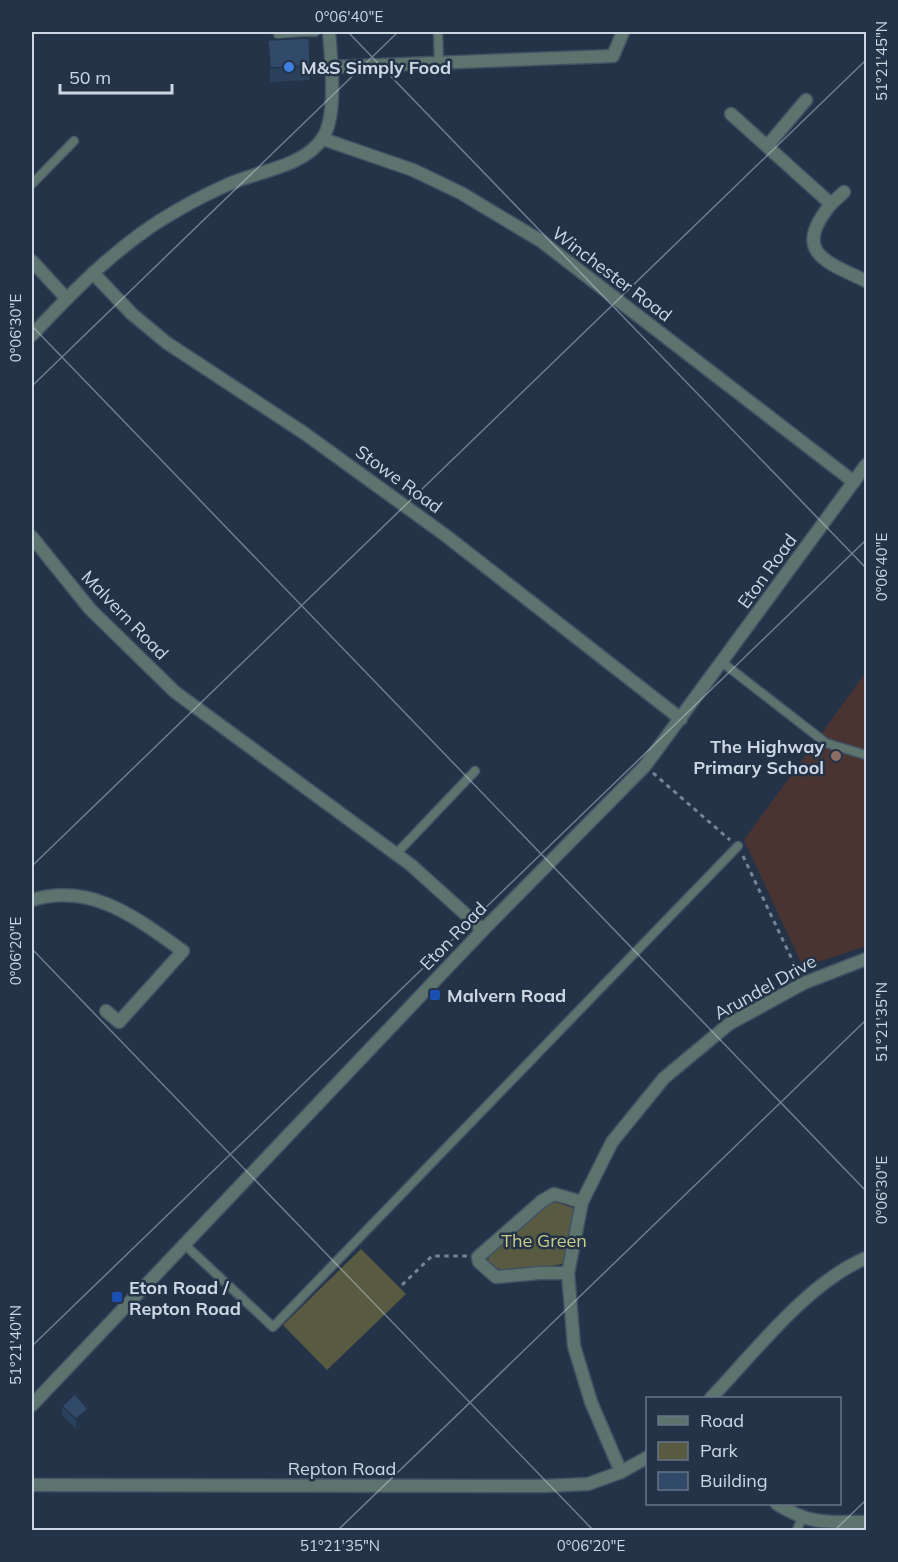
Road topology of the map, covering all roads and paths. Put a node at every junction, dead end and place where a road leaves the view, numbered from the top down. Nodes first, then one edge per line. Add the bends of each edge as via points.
1 (278, 32) edge
2 (301, 32) edge
3 (315, 32) edge
4 (329, 32) edge
5 (438, 32) edge
6 (623, 32) edge
7 (439, 63) junction
8 (332, 67) junction
9 (806, 100) dead end
10 (731, 114) dead end
11 (323, 139) junction
12 (74, 141) dead end
13 (768, 145) junction
14 (32, 184) edge
15 (844, 192) dead end
16 (831, 204) junction
17 (32, 261) edge
18 (93, 273) junction
19 (867, 281) edge
20 (66, 298) junction
21 (32, 334) edge
22 (867, 465) edge
23 (854, 482) junction
24 (32, 537) edge
25 (723, 663) junction
26 (681, 719) junction
27 (867, 755) edge
28 (476, 771) dead end
29 (738, 846) dead end
30 (396, 854) junction
31 (32, 900) edge
32 (483, 930) junction
33 (867, 958) edge
34 (106, 1011) dead end
35 (582, 1202) junction
36 (183, 1243) junction
37 (478, 1257) junction
38 (867, 1258) edge
39 (568, 1273) junction
40 (402, 1286) dead end
41 (712, 1397) edge
42 (32, 1405) edge
43 (646, 1458) edge
44 (621, 1472) junction
45 (32, 1485) edge
46 (780, 1505) edge
47 (802, 1518) junction
48 (867, 1522) edge
49 (797, 1530) edge

1 - 2 lane
2 - 3 lane
4 - 8 street
5 - 7 lane
6 - 7 street via 613,56
7 - 8 street
8 - 11 street via 330,114
9 - 13 street
10 - 13 street
11 - 18 street via 303,157 230,183 175,212 133,239
11 - 23 street, Winchester Road via 412,170 460,193 541,242
12 - 14 lane
13 - 16 street
15 - 16 street
16 - 19 street via 819,218 812,236 816,252 836,267
17 - 20 street
18 - 20 street
18 - 26 street, Stowe Road via 167,343 304,433 444,534
20 - 21 street
22 - 23 street, Eton Road
23 - 25 street, Eton Road
24 - 30 street, Malvern Road via 90,609 175,692
25 - 26 street, Eton Road
25 - 27 lane via 826,743
26 - 32 street, Eton Road via 645,766
28 - 30 lane
29 - 36 lane via 273,1327
30 - 32 street, Malvern Road
31 - 34 street via 70,894 99,899 126,912 183,951 119,1022
32 - 36 street, Eton Road
33 - 35 street, Arundel Drive via 804,983 729,1024 664,1078 612,1142
35 - 37 street via 554,1194
35 - 39 street, Arundel Drive
36 - 42 street, Eton Road
37 - 39 street via 496,1277
37 - 40 path via 432,1256
38 - 41 street via 831,1278 806,1298
39 - 44 street, Arundel Drive via 574,1346 591,1402
43 - 44 street, Repton Road
44 - 45 street, Repton Road via 588,1484 544,1486
46 - 47 street
47 - 48 street
47 - 49 lane

